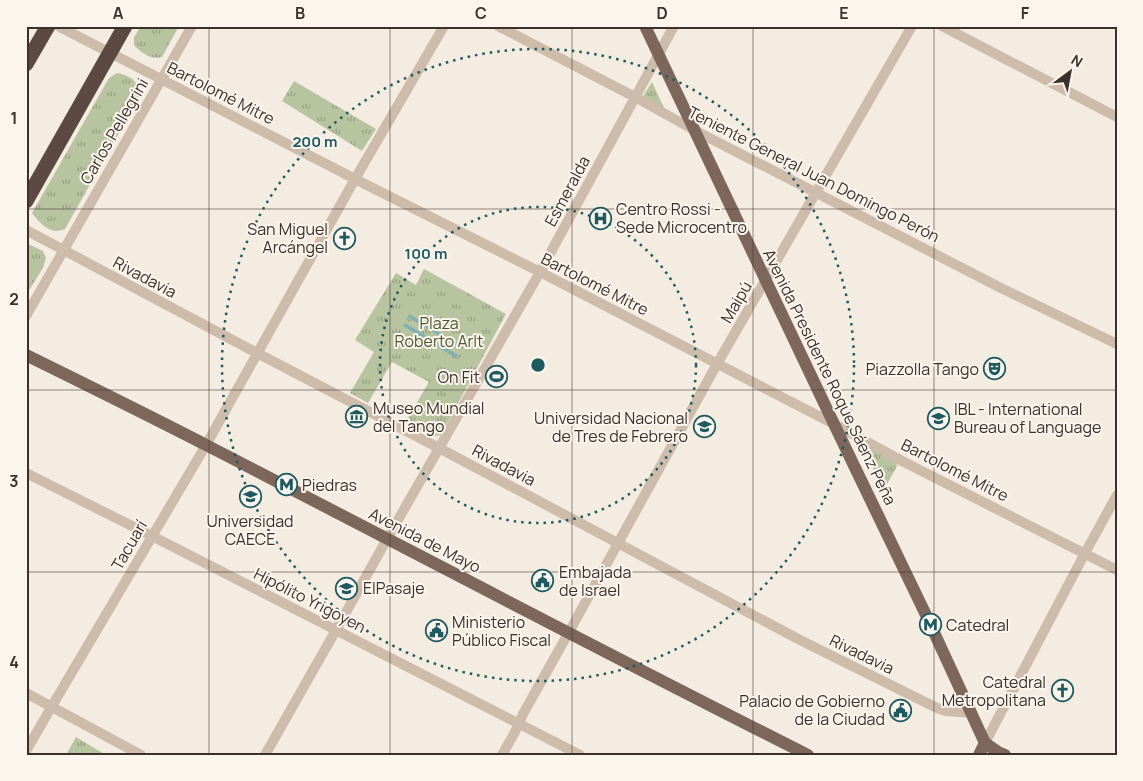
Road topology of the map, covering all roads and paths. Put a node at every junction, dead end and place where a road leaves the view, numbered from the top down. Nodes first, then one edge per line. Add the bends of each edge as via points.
1 (48, 26) edge
2 (58, 26) edge
3 (125, 26) edge
4 (192, 26) edge
5 (444, 26) edge
6 (498, 26) edge
7 (645, 26) edge
8 (674, 26) edge
9 (912, 26) edge
10 (942, 26) edge
11 (110, 53) junction
12 (658, 54) junction
13 (26, 64) edge
14 (162, 79) junction
15 (635, 97) junction
16 (1117, 117) edge
17 (694, 130) junction
18 (355, 179) junction
19 (817, 192) junction
20 (26, 201) edge
21 (26, 230) edge
22 (63, 250) junction
23 (540, 272) junction
24 (766, 280) junction
25 (26, 316) edge
26 (1117, 344) edge
27 (257, 353) junction
28 (26, 355) edge
29 (717, 364) junction
30 (834, 424) junction
31 (206, 444) junction
32 (439, 448) junction
33 (26, 473) edge
34 (1117, 496) edge
35 (152, 536) junction
36 (387, 539) junction
37 (618, 543) junction
38 (1084, 553) junction
39 (1117, 570) edge
40 (336, 630) junction
41 (570, 632) junction
42 (26, 693) edge
43 (52, 706) junction
44 (972, 713) junction
45 (518, 723) junction
46 (985, 743) junction
47 (26, 751) edge
48 (141, 755) edge
49 (265, 755) edge
50 (502, 755) edge
51 (580, 755) edge
52 (808, 755) edge
53 (979, 755) edge
54 (1005, 755) edge

1 - 13 highway
2 - 11 street, Bartolomé Mitre
3 - 11 highway
4 - 14 street, Carlos Pellegrini
5 - 18 street, Tacuarí
6 - 15 street, Teniente General Juan Domingo Perón
7 - 12 main road, Avenida Presidente Roque Sáenz Peña
8 - 12 street, Esmeralda
9 - 19 street, Maipú
10 - 16 street
11 - 14 street, Bartolomé Mitre
11 - 20 highway
12 - 15 street, Esmeralda
12 - 17 main road, Avenida Presidente Roque Sáenz Peña
14 - 18 street, Bartolomé Mitre
14 - 22 street, Carlos Pellegrini
15 - 17 street, Teniente General Juan Domingo Perón
15 - 23 street, Esmeralda
17 - 19 street, Teniente General Juan Domingo Perón
17 - 24 main road, Avenida Presidente Roque Sáenz Peña
18 - 23 street, Bartolomé Mitre
18 - 27 street, Tacuarí
19 - 24 street, Maipú
19 - 26 street, Teniente General Juan Domingo Perón
21 - 22 street, Rivadavia
22 - 25 street, Carlos Pellegrini
22 - 27 street, Rivadavia
23 - 29 street, Bartolomé Mitre
23 - 32 street, Esmeralda
24 - 29 street, Maipú
24 - 30 main road, Avenida Presidente Roque Sáenz Peña
27 - 31 street, Tacuarí
27 - 32 street, Rivadavia
28 - 31 main road, Avenida de Mayo
29 - 30 street, Bartolomé Mitre
29 - 37 street, Maipú
30 - 38 street, Bartolomé Mitre
30 - 44 main road, Avenida Presidente Roque Sáenz Peña
31 - 35 street, Tacuarí
31 - 36 main road, Avenida de Mayo
32 - 36 street
32 - 37 street, Rivadavia
33 - 35 street, Hipólito Yrigoyen
34 - 38 street
35 - 40 street, Hipólito Yrigoyen
35 - 43 street, Tacuarí
36 - 40 street
36 - 41 main road, Avenida de Mayo
37 - 41 street, Maipú
37 - 44 street, Rivadavia via 802,641 937,708
38 - 39 street, Bartolomé Mitre
38 - 46 street
40 - 45 street, Hipólito Yrigoyen
40 - 49 street
41 - 45 street, Maipú
41 - 52 main road, Avenida de Mayo
42 - 43 street
43 - 47 street, Tacuarí
43 - 48 street
44 - 46 main road, Avenida Presidente Roque Sáenz Peña
45 - 50 street, Maipú
45 - 51 street, Hipólito Yrigoyen
46 - 53 main road
46 - 54 main road

